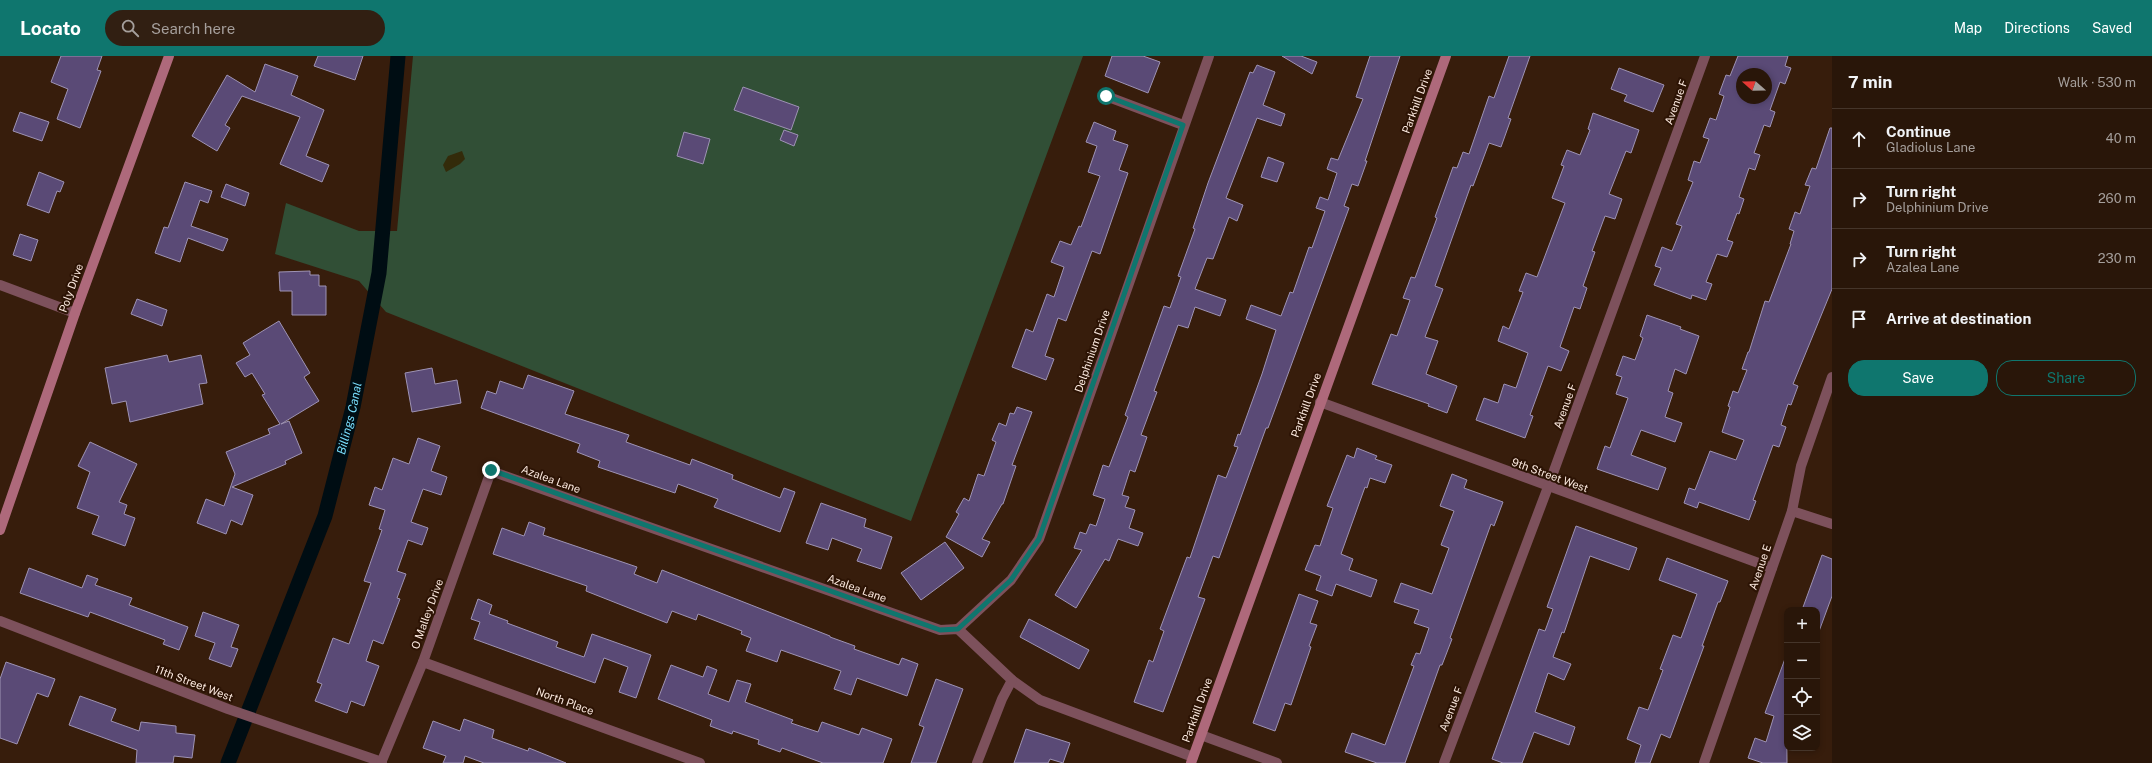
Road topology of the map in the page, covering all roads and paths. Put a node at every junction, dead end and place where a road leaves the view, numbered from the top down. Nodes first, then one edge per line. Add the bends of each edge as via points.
1 (169, 56) edge
2 (1208, 56) edge
3 (1446, 56) edge
4 (1705, 56) edge
5 (1106, 96) dead end
6 (1183, 125) junction
7 (0, 285) edge
8 (75, 312) junction
9 (1832, 377) edge
10 (1320, 402) junction
11 (491, 470) joint
12 (1548, 487) junction
13 (1792, 511) junction
14 (1832, 524) edge
15 (0, 530) edge
16 (1772, 568) junction
17 (0, 621) edge
18 (958, 629) junction
19 (423, 662) junction
20 (1012, 680) junction
21 (1201, 736) junction
22 (1192, 760) edge
23 (382, 763) edge
24 (700, 763) edge
25 (977, 763) edge
26 (1277, 763) edge
27 (1444, 763) edge
28 (1704, 763) edge

1 - 8 street, Poly Drive
2 - 6 street, Delphinium Drive
3 - 10 street, Parkhill Drive
4 - 12 street, Avenue F
5 - 6 street
6 - 18 street, Delphinium Drive via 1039,539 1011,580
7 - 8 street
8 - 15 street, Poly Drive
9 - 13 street, Avenue E via 1801,466
10 - 12 street, 9th Street West
10 - 21 street, Parkhill Drive
11 - 18 street, Azalea Lane via 940,630
11 - 19 street, O Malley Drive
12 - 16 street, 9th Street West
12 - 27 street, Avenue F
13 - 14 street
13 - 16 street, Avenue E
16 - 28 street, Avenue E
17 - 23 street, 11th Street West via 228,709
18 - 20 street
19 - 23 street, O Malley Drive
19 - 24 street, North Place
20 - 22 street via 1040,700
20 - 25 street
21 - 22 street, Parkhill Drive
21 - 26 street

